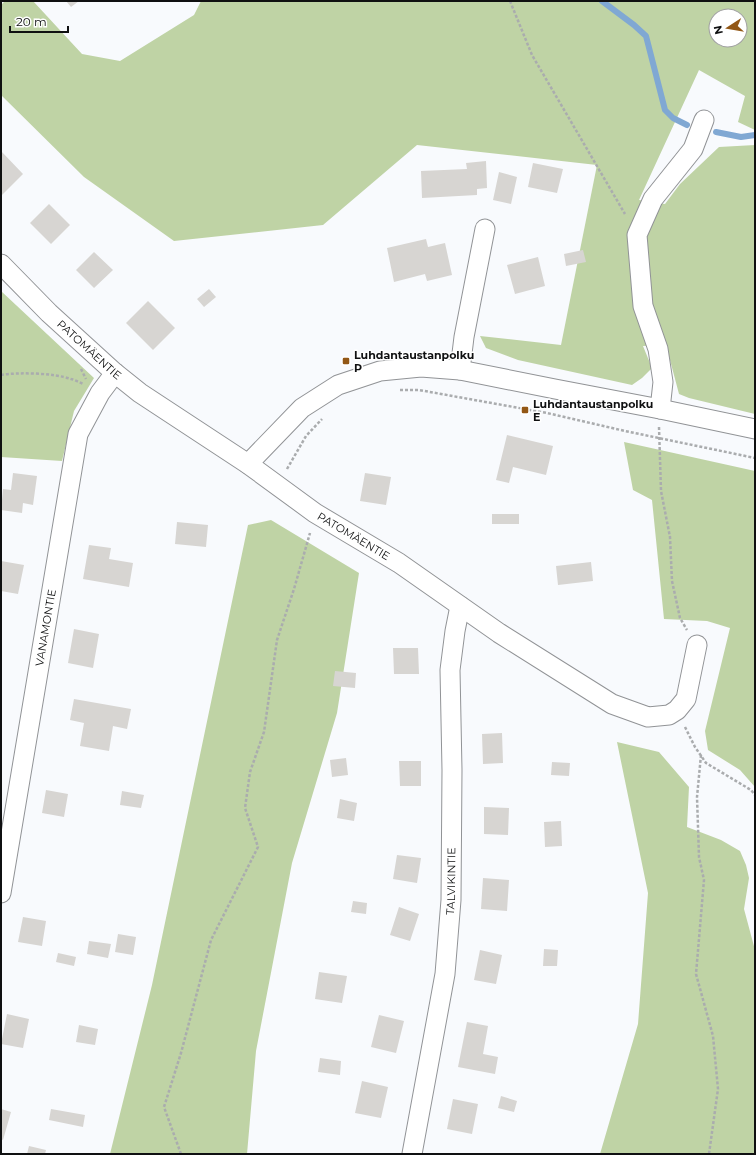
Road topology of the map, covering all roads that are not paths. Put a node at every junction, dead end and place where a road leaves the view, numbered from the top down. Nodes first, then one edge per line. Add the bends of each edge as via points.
1 (704, 120) dead end
2 (485, 229) dead end
3 (1, 264) edge
4 (460, 370) junction
5 (115, 373) junction
6 (660, 409) junction
7 (755, 429) edge
8 (248, 464) junction
9 (460, 606) junction
10 (697, 645) road end
11 (1, 893) edge
12 (412, 1154) edge

1 - 6 street via 693,149 653,199 637,235 643,306 658,348 664,382
2 - 4 street
3 - 5 street, PATOMÄENTIE via 49,313
4 - 6 street
4 - 8 street via 421,367 380,370 338,385 302,408
5 - 8 street, PATOMÄENTIE via 140,394
5 - 11 street, VANAMONTIE via 100,393 78,434
6 - 7 street
8 - 9 street, PATOMÄENTIE via 315,513 399,563
9 - 10 street, PATOMÄENTIE via 612,704 648,717 669,715 686,699
9 - 12 street, TALVIKINTIE via 450,670 451,900 446,974

